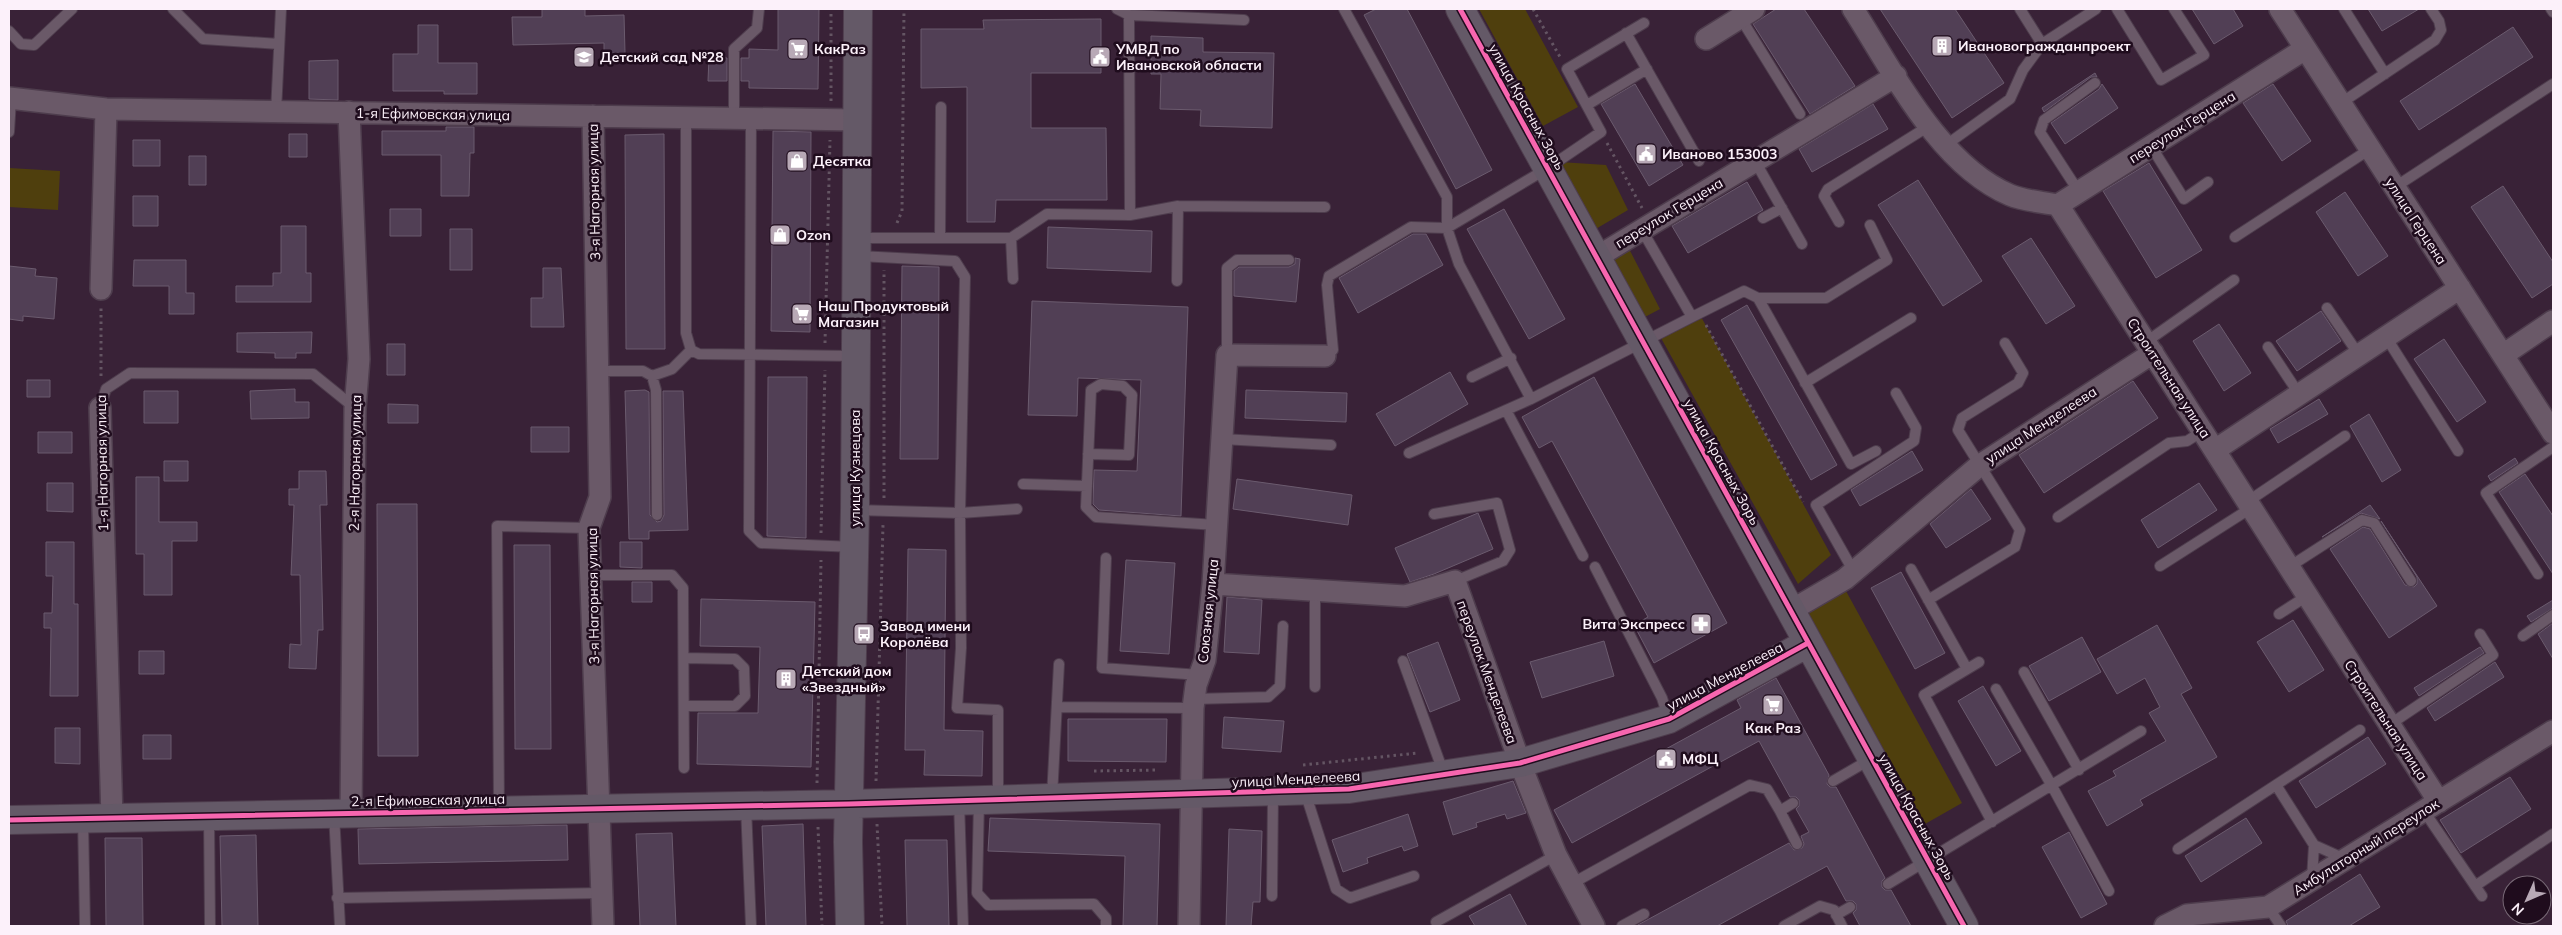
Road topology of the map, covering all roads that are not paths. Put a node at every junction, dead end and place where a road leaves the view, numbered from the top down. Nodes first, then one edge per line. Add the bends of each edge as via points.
1 (72, 9) edge
2 (173, 9) edge
3 (281, 9) edge
4 (759, 9) edge
5 (858, 9) edge
6 (1117, 9) edge
7 (1357, 9) edge
8 (1460, 9) edge
9 (1853, 9) edge
10 (2020, 9) edge
11 (2096, 9) edge
12 (2117, 9) edge
13 (2174, 9) edge
14 (2280, 9) edge
15 (2344, 9) edge
16 (2431, 9) edge
17 (2441, 9) edge
18 (2551, 9) edge
19 (1345, 12) edge
20 (2553, 12) edge
21 (1747, 13) edge
22 (1128, 15) junction
23 (1244, 20) dead end
24 (2439, 21) junction
25 (1644, 23) dead end
26 (9, 31) edge
27 (1626, 33) junction
28 (1706, 39) dead end
29 (279, 44) junction
30 (2042, 44) junction
31 (2306, 49) junction
32 (1647, 69) junction
33 (2385, 74) junction
34 (1896, 76) junction
35 (2095, 83) dead end
36 (2553, 84) edge
37 (10, 99) edge
38 (2341, 104) junction
39 (1587, 105) junction
40 (941, 107) dead end
41 (106, 109) junction
42 (276, 112) junction
43 (349, 112) junction
44 (1800, 114) dead end
45 (593, 116) junction
46 (686, 118) junction
47 (742, 118) junction
48 (857, 120) junction
49 (1929, 126) junction
50 (9, 132) edge
51 (1946, 146) junction
52 (2151, 146) junction
53 (2370, 149) junction
54 (1699, 161) dead end
55 (1755, 161) junction
56 (1548, 168) junction
57 (2208, 182) dead end
58 (2395, 188) junction
59 (2079, 192) junction
60 (2058, 205) junction
61 (1178, 206) junction
62 (1325, 207) dead end
63 (1782, 208) junction
64 (1130, 215) junction
65 (1763, 218) dead end
66 (1840, 222) dead end
67 (1870, 225) dead end
68 (1647, 227) junction
69 (1447, 228) junction
70 (940, 237) junction
71 (2235, 237) dead end
72 (1011, 238) junction
73 (1802, 244) dead end
74 (856, 247) junction
75 (1597, 257) junction
76 (1288, 260) dead end
77 (1013, 279) dead end
78 (2234, 280) dead end
79 (1177, 281) dead end
80 (2460, 288) junction
81 (101, 289) road end
82 (1758, 298) junction
83 (2327, 308) dead end
84 (1696, 315) junction
85 (1911, 318) dead end
86 (2553, 321) edge
87 (2386, 337) junction
88 (1642, 341) junction
89 (2005, 343) dead end
90 (2149, 347) junction
91 (2268, 347) dead end
92 (691, 350) junction
93 (749, 353) junction
94 (1227, 355) junction
95 (2359, 355) junction
96 (2503, 355) junction
97 (856, 356) junction
98 (1325, 356) joint
99 (1510, 358) junction
100 (598, 371) junction
101 (652, 376) junction
102 (1472, 378) dead end
103 (1805, 383) junction
104 (1896, 393) dead end
105 (2299, 394) junction
106 (1531, 399) junction
107 (100, 408) joint
108 (356, 409) junction
109 (1506, 410) junction
110 (2203, 431) junction
111 (2553, 433) edge
112 (2345, 436) dead end
113 (1222, 439) junction
114 (1331, 445) dead end
115 (2553, 447) edge
116 (2214, 450) junction
117 (1876, 451) dead end
118 (2458, 451) dead end
119 (1409, 453) dead end
120 (1088, 454) junction
121 (1980, 465) junction
122 (1023, 484) dead end
123 (1087, 486) junction
124 (2249, 505) junction
125 (1017, 509) dead end
126 (856, 510) junction
127 (960, 512) junction
128 (1434, 514) dead end
129 (656, 515) dead end
130 (2058, 516) dead end
131 (1216, 525) junction
132 (590, 528) junction
133 (855, 547) junction
134 (1583, 556) dead end
135 (1106, 558) dead end
136 (2160, 566) dead end
137 (1595, 567) dead end
138 (2289, 567) junction
139 (1910, 569) dead end
140 (1854, 572) junction
141 (2538, 574) dead end
142 (591, 575) junction
143 (1455, 581) junction
144 (2411, 581) dead end
145 (1213, 584) junction
146 (1315, 590) junction
147 (2307, 596) junction
148 (1928, 600) junction
149 (1790, 611) junction
150 (2279, 614) dead end
151 (2553, 615) edge
152 (1283, 626) dead end
153 (2480, 634) dead end
154 (2522, 636) dead end
155 (1808, 644) junction
156 (684, 658) junction
157 (1403, 661) dead end
158 (1979, 662) dead end
159 (1059, 664) dead end
160 (1967, 669) junction
161 (2024, 672) dead end
162 (1200, 675) junction
163 (1315, 686) dead end
164 (1996, 688) dead end
165 (1194, 703) junction
166 (684, 706) junction
167 (1057, 707) junction
168 (1669, 719) junction
169 (2389, 725) junction
170 (2360, 730) dead end
171 (2141, 731) dead end
172 (2553, 731) edge
173 (1872, 758) junction
174 (1441, 763) junction
175 (1520, 763) junction
176 (684, 768) dead end
177 (2078, 770) junction
178 (1302, 778) junction
179 (1832, 781) dead end
180 (2276, 785) junction
181 (1191, 786) junction
182 (2052, 786) junction
183 (1273, 792) junction
184 (1052, 798) junction
185 (979, 800) junction
186 (1793, 803) dead end
187 (849, 804) junction
188 (746, 805) junction
189 (2432, 806) junction
190 (599, 808) junction
191 (499, 810) junction
192 (1780, 811) junction
193 (342, 813) junction
194 (209, 816) junction
195 (83, 818) junction
196 (112, 818) junction
197 (9, 820) edge
198 (1992, 822) junction
199 (2553, 834) edge
200 (1797, 844) dead end
201 (2314, 845) junction
202 (2178, 849) dead end
203 (1556, 855) junction
204 (2346, 860) junction
205 (1929, 861) junction
206 (1414, 876) dead end
207 (2312, 881) junction
208 (1571, 884) junction
209 (1888, 884) dead end
210 (2475, 886) junction
211 (2109, 891) dead end
212 (601, 893) junction
213 (1272, 896) dead end
214 (2482, 896) dead end
215 (337, 898) junction
216 (1850, 907) dead end
217 (2268, 907) junction
218 (1644, 914) dead end
219 (1836, 915) junction
220 (1435, 925) edge
221 (84, 926) edge
222 (210, 926) edge
223 (340, 926) edge
224 (603, 926) edge
225 (751, 926) edge
226 (850, 926) edge
227 (963, 926) edge
228 (1106, 926) edge
229 (1190, 926) edge
230 (1594, 926) edge
231 (1622, 926) edge
232 (1784, 926) edge
233 (1842, 926) edge
234 (1964, 926) edge
235 (2165, 926) edge
236 (2280, 926) edge

1 - 26 lane via 34,45 22,44
2 - 29 lane via 202,39
3 - 29 lane
4 - 47 lane via 758,28 734,49
5 - 48 street, улица Кузнецова
6 - 22 lane
7 - 19 lane
8 - 56 street, улица Красных Зорь
9 - 34 street
10 - 30 lane
11 - 30 lane
12 - 13 lane via 2161,80 2204,55
14 - 31 street, улица Герцена
15 - 33 lane
16 - 24 lane
17 - 24 lane
18 - 20 lane
19 - 69 lane via 1447,197
21 - 28 street
21 - 44 lane
22 - 23 lane
22 - 64 lane
24 - 33 lane via 2441,30 2434,40
25 - 27 lane
27 - 32 lane
27 - 39 lane via 1566,69
29 - 42 lane
30 - 51 lane via 2023,70 2010,99
31 - 38 street, улица Герцена
31 - 52 street, переулок Герцена
32 - 39 lane
32 - 54 lane
33 - 38 lane
34 - 49 street
34 - 55 street, переулок Герцена
35 - 59 lane via 2044,120 2040,132
36 - 58 lane
37 - 41 street, 1-я Ефимовская улица
37 - 50 lane
38 - 53 street, улица Герцена
39 - 56 lane via 1602,132
40 - 70 lane
41 - 42 street, 1-я Ефимовская улица
41 - 81 street
42 - 43 street, 1-я Ефимовская улица
43 - 45 street, 1-я Ефимовская улица
43 - 108 street, 2-я Нагорная улица via 359,359
45 - 46 street, 1-я Ефимовская улица
45 - 100 street, 3-я Нагорная улица
46 - 47 street, 1-я Ефимовская улица
46 - 92 lane via 686,334
47 - 48 street, 1-я Ефимовская улица
47 - 93 lane
48 - 74 street, улица Кузнецова
49 - 51 street
49 - 66 lane via 1828,189 1824,196
51 - 60 street via 1968,170 2011,195
52 - 57 lane via 2184,199
52 - 59 street, переулок Герцена
53 - 58 street, улица Герцена
53 - 71 lane
55 - 63 lane
55 - 68 street, переулок Герцена
56 - 69 lane
56 - 75 street, улица Красных Зорь
58 - 80 street, улица Герцена
59 - 60 street, переулок Герцена
60 - 90 street, Строительная улица
61 - 62 lane
61 - 64 lane
61 - 79 lane
63 - 65 lane
63 - 73 lane
64 - 72 lane via 1047,214
67 - 82 lane via 1887,260 1826,298
68 - 75 street, переулок Герцена
68 - 84 lane
69 - 98 lane via 1411,227 1329,276 1333,350
69 - 99 lane via 1460,264
70 - 72 lane
70 - 74 lane via 892,238
72 - 77 lane
74 - 97 street, улица Кузнецова
74 - 127 lane via 884,257 955,262 965,277
75 - 88 street, улица Красных Зорь
76 - 94 lane via 1237,260 1227,268
78 - 90 lane
80 - 87 street
80 - 96 street, улица Герцена
82 - 84 lane via 1744,292
82 - 103 lane
83 - 95 lane
84 - 88 lane
85 - 103 lane
86 - 96 street
87 - 95 street
87 - 118 lane
88 - 106 lane
88 - 149 street, улица Красных Зорь
89 - 121 lane via 2023,373 2018,383 1962,418 1958,430
90 - 110 street, Строительная улица
90 - 121 street, улица Менделеева
91 - 105 lane
92 - 93 lane via 699,354
92 - 101 lane via 672,369
93 - 97 lane
93 - 133 lane via 749,531 761,543
94 - 98 street
94 - 113 street, Союзная улица
95 - 105 street
96 - 111 street, улица Герцена
97 - 126 street, улица Кузнецова
99 - 102 lane
99 - 106 lane
100 - 101 lane via 643,371
100 - 132 street, 3-я Нагорная улица via 600,497
101 - 129 lane via 656,390
103 - 117 lane via 1850,464
104 - 140 lane via 1916,428 1914,441 1816,506
105 - 116 street
106 - 109 lane
107 - 108 lane via 106,389 130,373 313,374
107 - 196 street, 1-я Нагорная улица
108 - 193 street, 2-я Нагорная улица
109 - 119 lane
109 - 134 lane
110 - 116 street, Строительная улица
110 - 130 lane via 2187,441 2169,443
112 - 124 lane
113 - 114 lane
113 - 131 street, Союзная улица
115 - 141 lane via 2486,493
116 - 124 street, Строительная улица
120 - 120 lane via 1091,390 1100,384 1123,386 1132,395 1129,455
120 - 123 lane
121 - 140 street, улица Менделеева
121 - 148 lane via 2020,530 2015,547
122 - 123 lane
123 - 131 lane via 1086,507 1096,517
124 - 136 lane
124 - 138 street, Строительная улица
125 - 127 lane
126 - 127 lane
126 - 133 street, улица Кузнецова
127 - 185 lane via 957,708 998,710
128 - 143 lane via 1496,503 1510,550 1503,561
131 - 145 street, Союзная улица
132 - 142 street, 3-я Нагорная улица
132 - 191 lane via 497,526
133 - 187 street, улица Кузнецова
135 - 162 lane via 1102,668
137 - 168 lane via 1662,698
138 - 144 lane via 2362,520 2374,523
138 - 147 street, Строительная улица
139 - 148 lane
140 - 149 street, улица Менделеева
142 - 156 lane via 672,575 683,588
142 - 190 street, 3-я Нагорная улица
143 - 146 street via 1405,596
143 - 175 street, переулок Менделеева
145 - 146 street
145 - 162 street, Союзная улица via 1205,660
146 - 163 lane
147 - 150 lane
147 - 169 street, Строительная улица
148 - 160 lane
149 - 155 street, улица Красных Зорь
151 - 154 lane
152 - 165 lane via 1280,686 1268,697
153 - 169 lane via 2493,655
155 - 168 street, улица Менделеева
155 - 173 street, улица Красных Зорь
156 - 166 lane
156 - 166 lane via 735,659 744,668 746,696 735,706
157 - 174 lane
158 - 160 lane
159 - 167 lane
160 - 198 lane via 1924,695
161 - 177 lane
162 - 165 street, Союзная улица
164 - 182 lane
165 - 167 lane
165 - 181 street, Союзная улица
166 - 176 lane
167 - 184 lane
168 - 175 street, улица Менделеева
169 - 189 street, Строительная улица
170 - 180 lane
171 - 177 lane
172 - 189 street, Амбулаторный переулок
173 - 179 lane
173 - 205 street, улица Красных Зорь
174 - 175 street, улица Менделеева
174 - 178 street, улица Менделеева via 1349,789
175 - 203 street, переулок Менделеева
177 - 182 lane
178 - 183 street, улица Менделеева
178 - 206 lane via 1336,889 1350,898
180 - 201 lane
180 - 202 lane
181 - 183 street, улица Менделеева
181 - 184 street, улица Менделеева
181 - 229 street, Союзная улица
182 - 198 lane
182 - 211 lane
183 - 213 lane
184 - 185 street, улица Менделеева
185 - 187 street, улица Менделеева via 879,787
185 - 227 lane
185 - 228 lane via 977,893 988,905 1094,904 1106,918
186 - 192 lane
187 - 188 street, 2-я Ефимовская улица
187 - 226 street, улица Кузнецова
188 - 190 street, 2-я Ефимовская улица
188 - 225 lane
189 - 204 street, Амбулаторный переулок
189 - 210 lane
190 - 191 street, 2-я Ефимовская улица
190 - 212 street, 3-я Нагорная улица
191 - 193 street, 2-я Ефимовская улица
192 - 200 lane
192 - 208 lane via 1768,789 1750,785
193 - 194 street, 2-я Ефимовская улица
193 - 215 lane
194 - 196 street, 2-я Ефимовская улица
194 - 222 lane
195 - 196 street, 2-я Ефимовская улица
195 - 197 street, 2-я Ефимовская улица
195 - 221 lane
198 - 205 lane
199 - 210 lane
201 - 204 lane
201 - 207 lane
203 - 208 street, переулок Менделеева
203 - 220 lane
204 - 207 street, Амбулаторный переулок
205 - 209 lane
205 - 234 street, улица Красных Зорь
207 - 217 street, Амбулаторный переулок
208 - 230 street, переулок Менделеева
210 - 214 lane
212 - 215 lane
212 - 224 street, 3-я Нагорная улица
215 - 223 lane
216 - 219 lane
217 - 235 street, Амбулаторный переулок via 2187,915
217 - 236 lane
218 - 231 lane
219 - 232 lane via 1834,910 1820,906
219 - 233 lane

